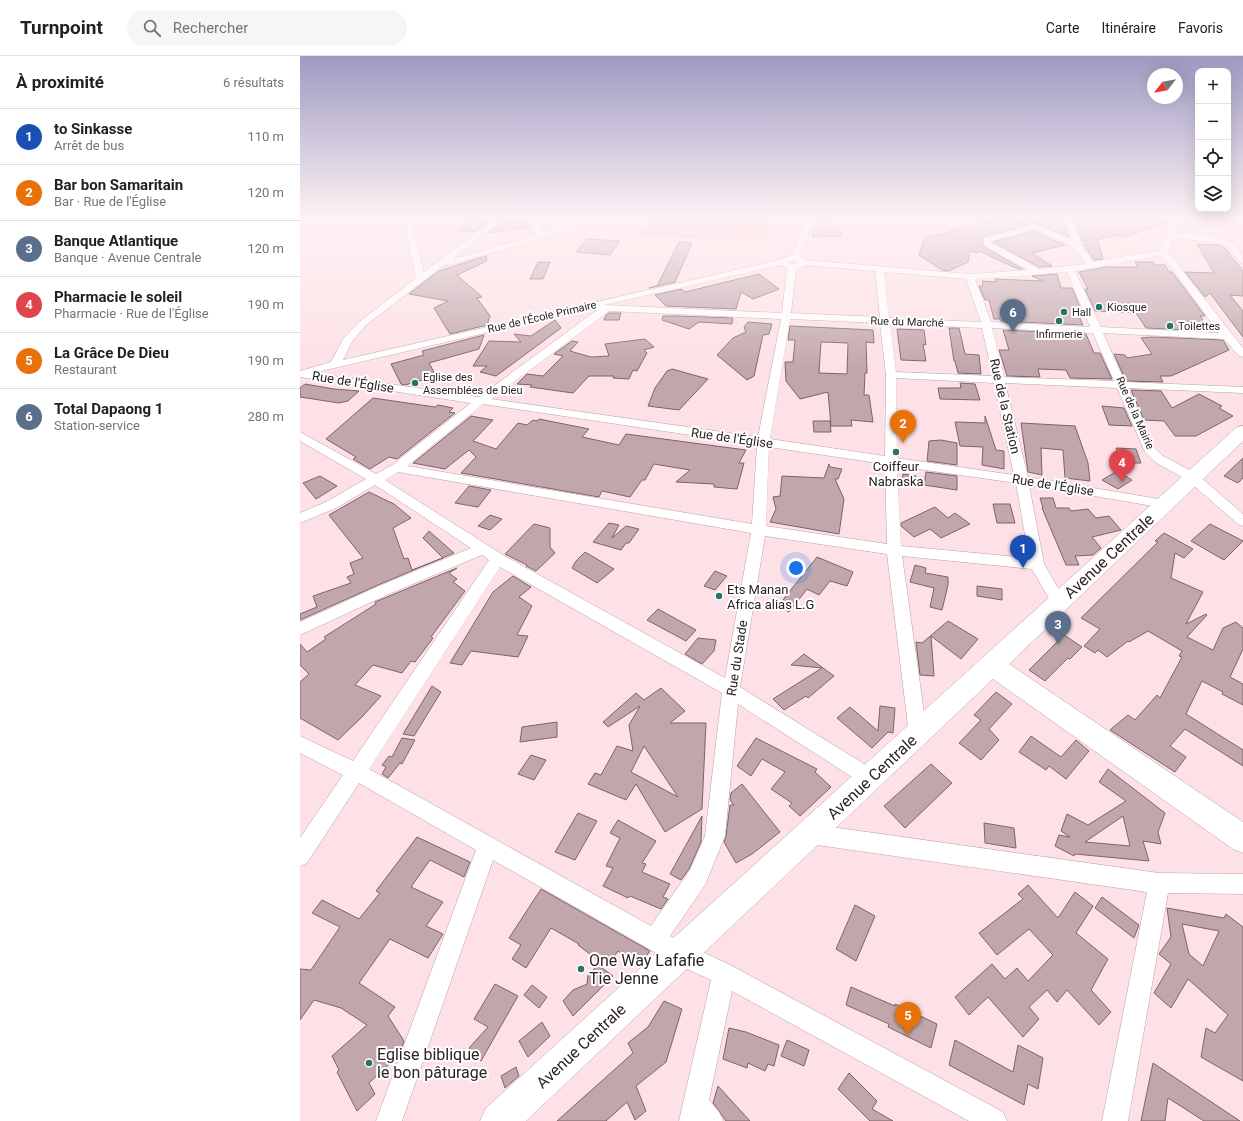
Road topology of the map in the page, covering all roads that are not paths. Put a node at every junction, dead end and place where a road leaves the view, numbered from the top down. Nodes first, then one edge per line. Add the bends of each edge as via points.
1 (419, 269) edge
2 (435, 269) edge
3 (751, 269) edge
4 (792, 269) edge
5 (865, 269) edge
6 (1032, 269) edge
7 (1070, 269) joint
8 (1177, 269) edge
9 (879, 270) junction
10 (1038, 272) junction
11 (970, 276) junction
12 (421, 279) junction
13 (586, 307) junction
14 (608, 307) junction
15 (786, 316) junction
16 (884, 321) junction
17 (987, 326) junction
18 (1096, 329) junction
19 (1227, 336) junction
20 (1243, 354) edge
21 (334, 366) junction
22 (300, 374) edge
23 (891, 375) junction
24 (999, 380) junction
25 (1122, 385) junction
26 (1243, 390) edge
27 (480, 401) junction
28 (1243, 432) edge
29 (300, 436) edge
30 (764, 443) junction
31 (891, 460) junction
32 (396, 468) junction
33 (1192, 477) junction
34 (375, 479) junction
35 (1022, 480) junction
36 (1165, 504) junction
37 (300, 518) edge
38 (1243, 522) edge
39 (759, 530) junction
40 (483, 549) junction
41 (894, 550) junction
42 (498, 559) junction
43 (1037, 564) junction
44 (1058, 603) junction
45 (300, 629) edge
46 (992, 665) junction
47 (732, 690) junction
48 (918, 734) junction
49 (300, 744) edge
50 (357, 772) junction
51 (870, 778) junction
52 (810, 834) junction
53 (1243, 839) edge
54 (488, 846) junction
55 (300, 856) edge
56 (1160, 883) junction
57 (1243, 884) edge
58 (655, 939) junction
59 (680, 954) junction
60 (724, 974) junction
61 (699, 1115) edge
62 (389, 1121) edge
63 (499, 1121) edge
64 (994, 1121) edge
65 (1115, 1121) edge

1 - 12 street
2 - 12 street
3 - 13 street, Rue de l'École Primaire
4 - 15 street, Rue du Stade
5 - 9 street, Rue de l'École Primaire
6 - 10 street
7 - 10 street, Rue de l'École Primaire
7 - 18 street, Rue de la Mairie
8 - 19 street
9 - 11 street, Rue de l'École Primaire
9 - 16 street
10 - 11 street, Rue de l'École Primaire
11 - 17 street, Rue de la Station
12 - 21 street via 372,315 353,333
13 - 14 street, Rue du Marché
13 - 21 street, Rue de l'École Primaire
14 - 15 street, Rue du Marché
14 - 27 street
15 - 16 street, Rue du Marché
15 - 30 street, Rue du Stade
16 - 17 street, Rue du Marché
16 - 23 street
17 - 18 street, Rue du Marché
17 - 24 street, Rue de la Station
18 - 19 street, Rue du Marché
18 - 25 street, Rue de la Mairie
19 - 20 street
21 - 22 street, Rue de l'École Primaire
22 - 27 street, Rue de l'Église
23 - 24 street
23 - 31 street
24 - 25 street
24 - 35 street, Rue de la Station
25 - 26 street
25 - 33 street, Rue de la Mairie via 1149,449 1159,459
27 - 30 street, Rue de l'Église
27 - 32 street
28 - 33 main road, Avenue Centrale
29 - 34 street
30 - 31 street, Rue de l'Église
30 - 39 street, Rue du Stade
31 - 35 street, Rue de l'Église
31 - 41 street
32 - 34 street
32 - 39 street
33 - 36 main road, Avenue Centrale
33 - 38 street, Rue de la Mairie
34 - 37 street via 331,505
34 - 40 street
35 - 36 street, Rue de l'Église
35 - 43 street, Rue de la Station
36 - 44 main road, Avenue Centrale
39 - 41 street
39 - 47 street, Rue du Stade
40 - 42 street
40 - 45 street via 384,590
41 - 43 street
41 - 48 street
42 - 47 street
42 - 50 street
43 - 44 street, Rue de la Station
44 - 46 main road, Avenue Centrale
46 - 48 main road, Avenue Centrale
46 - 53 main road
47 - 51 street
47 - 58 street, Rue du Stade via 715,836 709,857 691,891
48 - 51 main road, Avenue Centrale
49 - 50 street
50 - 54 street
50 - 55 street
51 - 52 main road, Avenue Centrale
52 - 56 street
52 - 59 main road, Avenue Centrale
54 - 58 street
54 - 62 street
56 - 57 street
56 - 65 street
58 - 59 street
59 - 60 street
59 - 63 main road, Avenue Centrale
60 - 61 street
60 - 64 street

